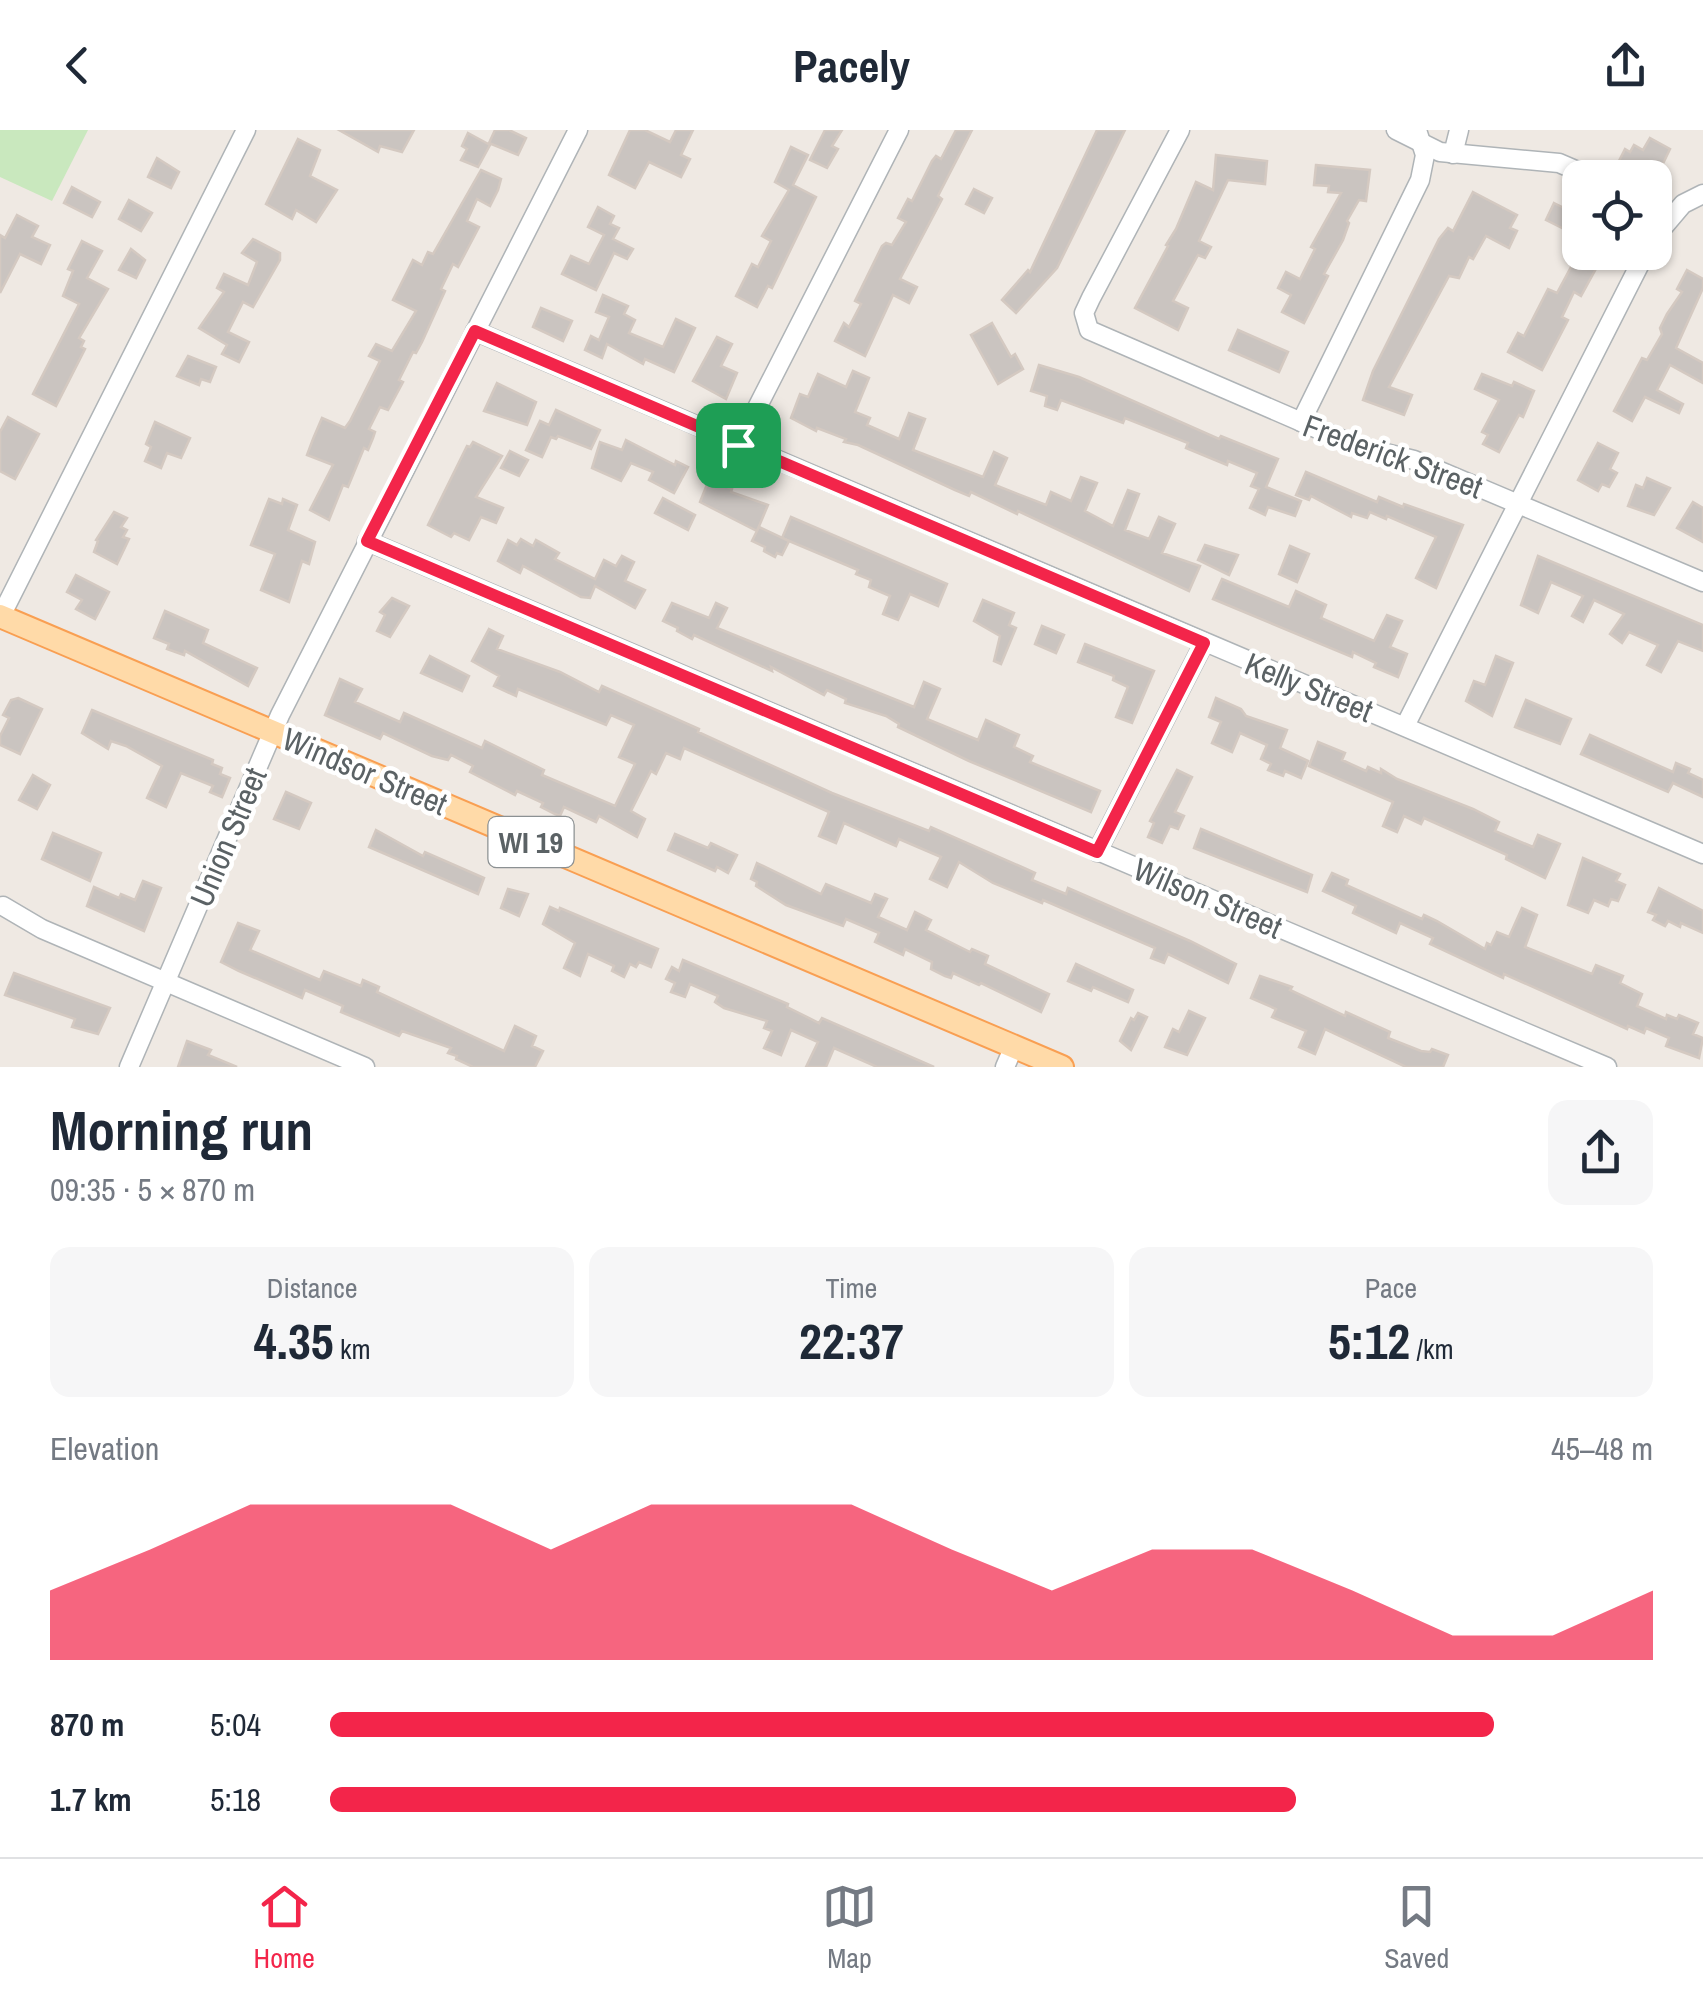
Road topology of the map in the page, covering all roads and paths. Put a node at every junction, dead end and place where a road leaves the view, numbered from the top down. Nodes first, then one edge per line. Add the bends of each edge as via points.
1 (246, 130) edge
2 (578, 130) edge
3 (899, 130) edge
4 (1180, 130) edge
5 (1396, 130) edge
6 (1460, 130) edge
7 (1418, 136) edge
8 (1453, 154) junction
9 (1562, 165) edge
10 (1703, 194) edge
11 (1672, 213) edge
12 (1637, 270) edge
13 (475, 331) junction
14 (1301, 422) junction
15 (738, 445) junction
16 (1519, 504) junction
17 (367, 541) junction
18 (1703, 582) edge
19 (0, 616) edge
20 (1204, 643) junction
21 (1406, 726) junction
22 (273, 732) junction
23 (1097, 852) junction
24 (1703, 854) edge
25 (3, 906) dead end
26 (167, 983) junction
27 (1009, 1057) edge
28 (130, 1067) edge
29 (366, 1067) edge
30 (1062, 1067) edge
31 (1607, 1067) edge

1 - 19 street
2 - 13 street, Union Street
3 - 15 street
4 - 14 street, Frederick Street via 1091,298 1084,314 1088,326
5 - 7 street
6 - 8 street
7 - 8 street
7 - 14 street via 1425,155 1420,180
8 - 9 street
10 - 11 street
12 - 16 street
13 - 15 street, Kelly Street
13 - 17 street, Union Street
14 - 16 street, Frederick Street
15 - 20 street, Kelly Street
16 - 18 street, Frederick Street
16 - 21 street
17 - 22 street, Union Street
17 - 23 street, Wilson Street
19 - 22 main road, Windsor Street / WI 19
20 - 21 street, Kelly Street
20 - 23 street
21 - 24 street, Kelly Street
22 - 26 street, Union Street
22 - 27 main road, Windsor Street / WI 19
23 - 31 street, Wilson Street
25 - 26 street
26 - 28 street, Union Street
26 - 29 street
27 - 30 main road, Windsor Street / WI 19

